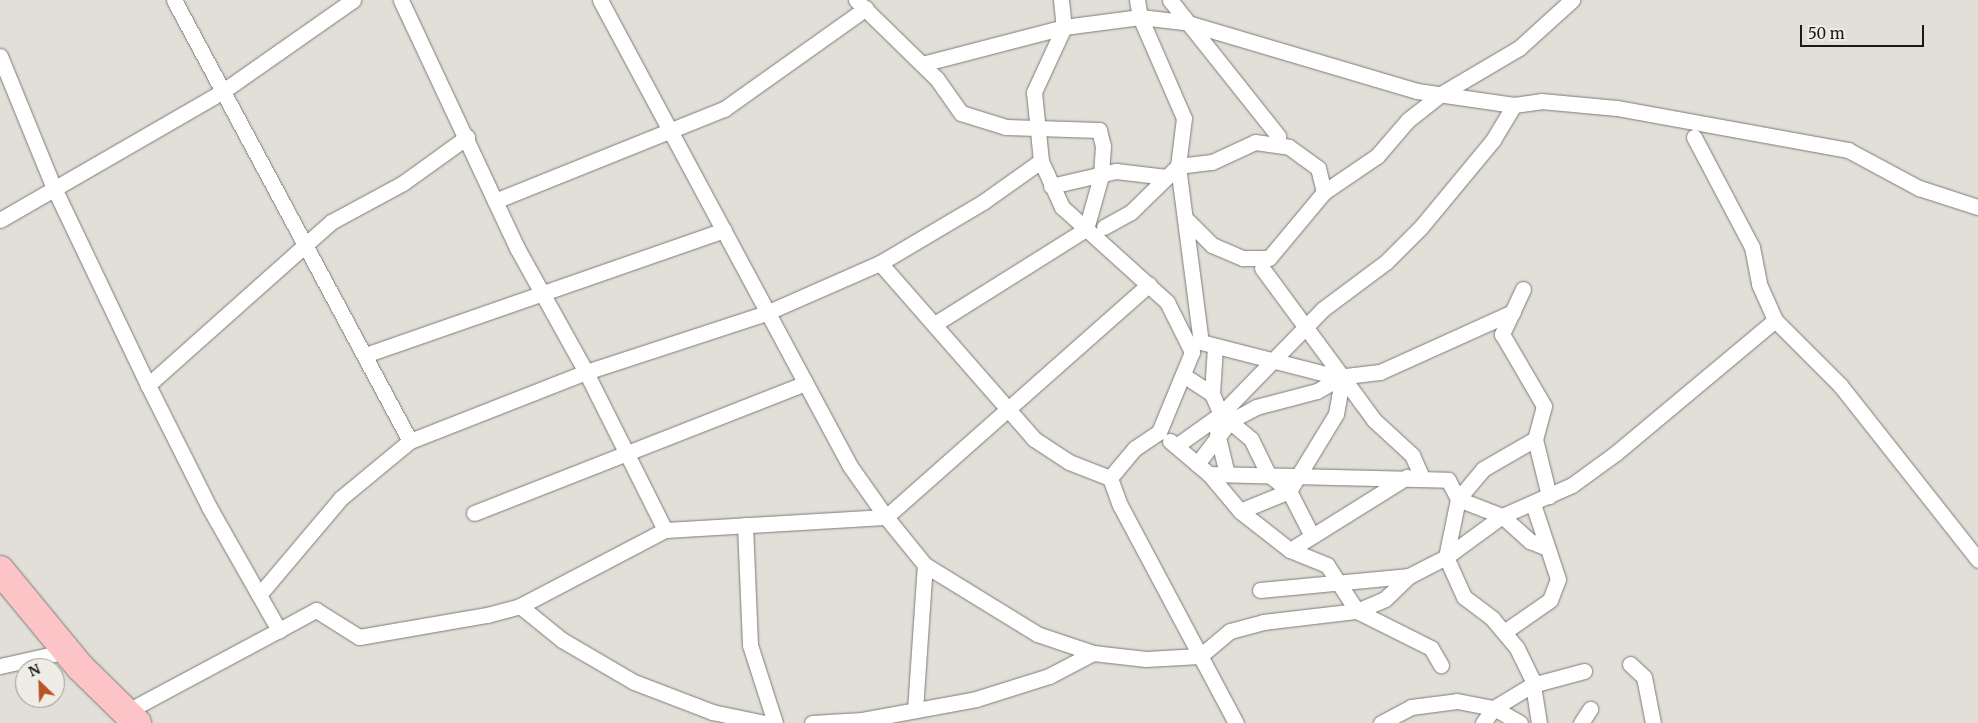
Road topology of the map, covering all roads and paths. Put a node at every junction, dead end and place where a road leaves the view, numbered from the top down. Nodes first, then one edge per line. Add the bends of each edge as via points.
1 (174, 0) edge
2 (353, 0) edge
3 (401, 0) edge
4 (600, 0) edge
5 (1061, 0) edge
6 (1137, 0) edge
7 (1170, 0) edge
8 (1572, 0) edge
9 (861, 4) edge
10 (1140, 17) junction
11 (1184, 22) junction
12 (1064, 27) junction
13 (0, 56) edge
14 (922, 64) junction
15 (222, 91) junction
16 (1441, 94) junction
17 (1514, 105) junction
18 (1035, 129) junction
19 (673, 133) junction
20 (1278, 136) dead end
21 (467, 137) junction
22 (1694, 137) dead end
23 (1041, 160) junction
24 (1178, 166) junction
25 (1101, 176) junction
26 (1167, 177) junction
27 (1052, 186) junction
28 (54, 188) junction
29 (1324, 192) junction
30 (496, 201) junction
31 (1978, 207) edge
32 (1186, 219) junction
33 (0, 220) edge
34 (1104, 227) dead end
35 (1086, 229) junction
36 (724, 230) junction
37 (305, 244) junction
38 (880, 263) junction
39 (1262, 268) dead end
40 (1149, 284) junction
41 (1524, 289) dead end
42 (542, 293) junction
43 (1513, 312) junction
44 (766, 313) junction
45 (1775, 320) junction
46 (936, 324) junction
47 (1306, 328) junction
48 (1215, 346) junction
49 (365, 355) junction
50 (1276, 362) junction
51 (586, 372) junction
52 (1183, 375) junction
53 (1343, 376) junction
54 (805, 383) junction
55 (148, 385) junction
56 (1212, 394) junction
57 (1010, 410) junction
58 (1226, 417) junction
59 (1159, 432) junction
60 (1217, 433) junction
61 (1535, 439) junction
62 (410, 441) junction
63 (1176, 446) junction
64 (628, 454) junction
65 (1198, 464) junction
66 (1209, 474) junction
67 (1226, 474) junction
68 (1268, 474) junction
69 (1296, 474) junction
70 (1414, 477) junction
71 (1110, 478) junction
72 (1289, 491) junction
73 (1549, 496) junction
74 (1458, 499) junction
75 (1533, 504) junction
76 (1240, 511) junction
77 (474, 513) dead end
78 (1502, 516) junction
79 (886, 517) junction
80 (745, 525) junction
81 (665, 530) junction
82 (1311, 534) junction
83 (1547, 548) junction
84 (1290, 550) junction
85 (1446, 558) junction
86 (1978, 560) edge
87 (925, 565) junction
88 (0, 570) edge
89 (1409, 576) junction
90 (1338, 580) junction
91 (1260, 590) dead end
92 (259, 594) junction
93 (520, 606) junction
94 (1357, 611) junction
95 (279, 630) junction
96 (1504, 632) junction
97 (67, 651) junction
98 (1093, 653) junction
99 (1200, 656) junction
100 (1630, 664) dead end
101 (1441, 665) dead end
102 (0, 666) edge
103 (1584, 671) dead end
104 (1532, 685) junction
105 (1494, 708) junction
106 (915, 710) junction
107 (132, 717) edge
108 (764, 723) edge
109 (775, 723) edge
110 (812, 723) edge
111 (1236, 723) edge
112 (1381, 723) edge
113 (1483, 723) edge
114 (1520, 723) edge
115 (1539, 723) edge
116 (1653, 723) edge

1 - 15 street
2 - 15 street
3 - 21 street
4 - 19 street
5 - 12 street
6 - 10 street
7 - 11 street
8 - 16 street via 1519,48
9 - 14 street
9 - 19 street via 740,98
10 - 11 street
10 - 12 street
10 - 24 street via 1184,118
11 - 16 street
11 - 20 street
12 - 14 street
12 - 18 street via 1034,92
13 - 28 street
14 - 18 street via 961,113 991,125
15 - 28 street
15 - 37 street
16 - 17 street
16 - 29 street via 1408,120 1377,156
17 - 31 street via 1541,101 1617,108 1848,150 1919,188
17 - 47 street via 1493,140 1421,227 1386,262 1323,309
18 - 23 street
18 - 25 street via 1099,130
19 - 30 street
19 - 36 street
21 - 30 street
21 - 37 street via 403,184 331,222
22 - 45 street via 1752,247 1759,284
23 - 27 street
23 - 38 street via 983,202
24 - 26 street
24 - 29 street via 1212,162 1255,142 1289,147 1318,168
24 - 32 street
25 - 26 street via 1139,170
25 - 27 street
25 - 35 street
26 - 34 street via 1131,212
27 - 35 street via 1062,207
28 - 33 street
28 - 55 street
29 - 32 street via 1269,258 1243,258 1212,245
30 - 42 street
32 - 48 street via 1201,342
35 - 40 street
35 - 46 street
36 - 42 street
36 - 44 street
37 - 49 street
37 - 55 street
38 - 44 street
38 - 46 street
39 - 47 street
40 - 52 street via 1167,302 1192,352
40 - 57 street
41 - 43 street
42 - 49 street
42 - 51 street
43 - 53 street via 1380,372
43 - 61 street via 1502,334 1544,406
44 - 51 street
44 - 54 street
45 - 73 street via 1616,453
45 - 86 street via 1840,384
46 - 57 street
47 - 50 street
47 - 53 street
48 - 50 street
48 - 56 street
49 - 62 street
50 - 53 street
50 - 58 street
51 - 62 street
51 - 64 street
52 - 56 street
52 - 59 street
53 - 58 street via 1317,391
53 - 69 street via 1336,414
53 - 70 street via 1374,420 1412,455
54 - 64 street
54 - 79 street via 850,466
55 - 92 street
56 - 58 street
57 - 71 street via 1034,439 1069,462
57 - 79 street
58 - 60 street
58 - 63 street
58 - 68 street via 1251,439
59 - 63 street
59 - 71 street via 1135,448
60 - 65 street
60 - 67 street
61 - 73 street
61 - 74 street via 1484,469
62 - 92 street via 341,498
63 - 65 street
64 - 77 street
64 - 81 street
65 - 66 street
66 - 67 street
66 - 76 street
67 - 68 street
68 - 69 street
68 - 72 street
69 - 70 street
69 - 72 street
70 - 74 street via 1448,480
70 - 82 street
71 - 99 street via 1120,505
72 - 76 street
72 - 82 street
73 - 75 street
74 - 78 street
74 - 85 street
75 - 78 street
75 - 83 street
76 - 84 street
78 - 83 street via 1530,541
78 - 85 street
79 - 80 street
79 - 87 street
80 - 81 street
80 - 109 street via 750,646
81 - 93 street
82 - 84 street
83 - 96 street via 1558,578 1550,600
84 - 90 street via 1327,565
85 - 89 street
85 - 96 street via 1464,597
87 - 98 street via 1037,634
87 - 106 street
88 - 97 highway
89 - 90 street
89 - 94 street via 1385,599
90 - 91 street
90 - 94 street
92 - 95 street
93 - 95 street via 359,637 316,610
93 - 108 street via 562,640 634,682 712,712
94 - 99 street via 1238,629
94 - 101 street via 1431,648
95 - 107 street
96 - 104 street via 1517,648
97 - 102 street
97 - 107 highway
98 - 99 street via 1146,659
98 - 106 street via 1049,676 976,699
99 - 111 street
100 - 116 street via 1644,677
103 - 104 street
104 - 105 street
104 - 115 street
105 - 112 street via 1457,701 1411,706
105 - 113 street
105 - 114 street
106 - 110 street

